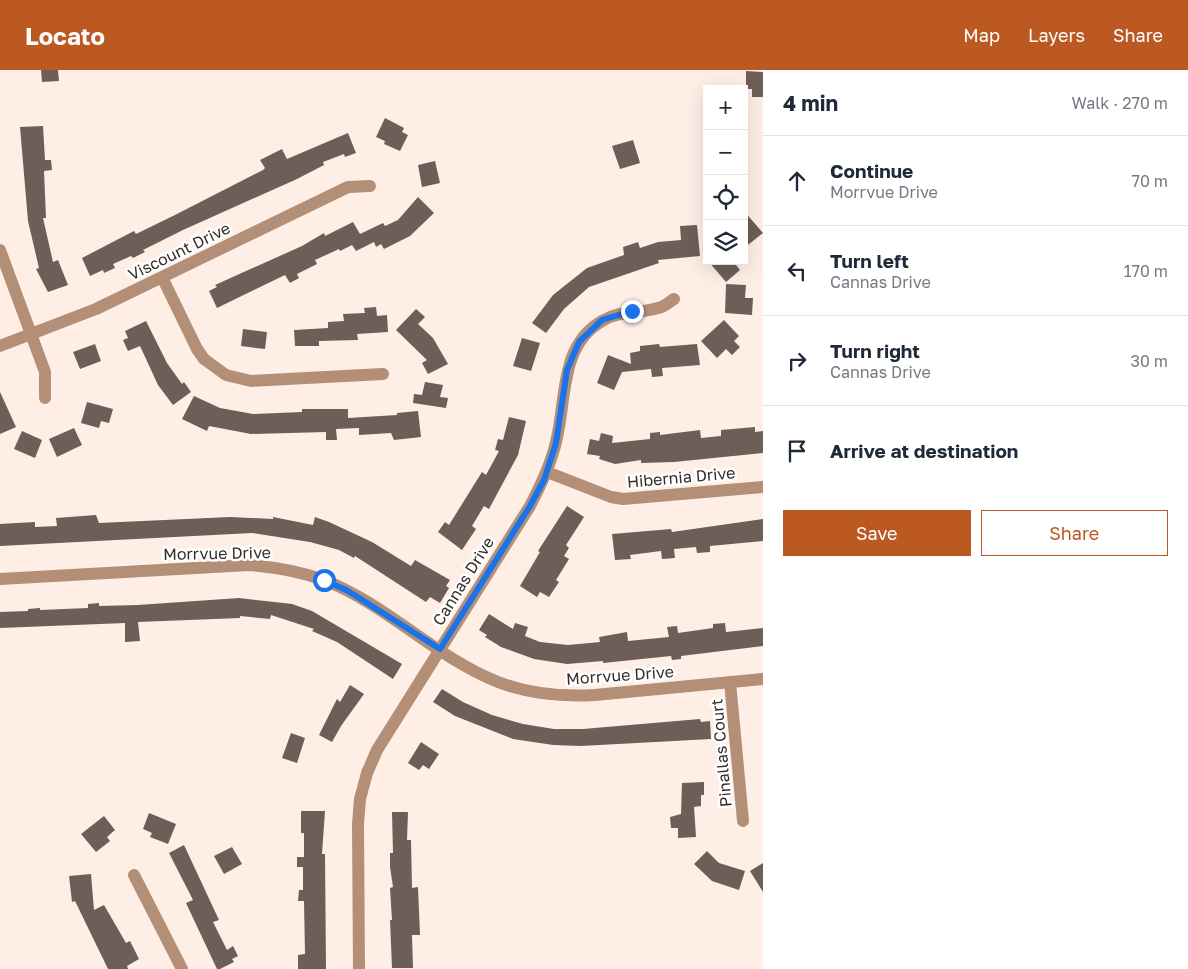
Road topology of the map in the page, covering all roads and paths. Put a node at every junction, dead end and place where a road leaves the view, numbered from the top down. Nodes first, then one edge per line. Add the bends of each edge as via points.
1 (370, 186) dead end
2 (0, 250) edge
3 (162, 277) junction
4 (674, 299) dead end
5 (31, 334) junction
6 (0, 346) edge
7 (383, 374) dead end
8 (45, 398) dead end
9 (547, 472) junction
10 (763, 487) edge
11 (0, 579) edge
12 (440, 649) junction
13 (763, 679) edge
14 (730, 682) junction
15 (743, 821) dead end
16 (134, 875) dead end
17 (182, 969) edge
18 (359, 969) edge

1 - 3 street, Viscount Drive via 348,187
2 - 5 street
3 - 5 street, Viscount Drive
3 - 7 street via 197,349 204,359 226,375 251,381
4 - 9 street, Cannas Drive via 659,308 614,315 592,328 579,342 567,370 559,427
5 - 6 street, Viscount Drive
5 - 8 street via 45,372
9 - 10 street, Hibernia Drive via 623,499
9 - 12 street, Cannas Drive via 530,506
11 - 12 street, Morrvue Drive via 275,567 300,572 348,591
12 - 14 street, Morrvue Drive via 498,682 546,694 595,695
12 - 18 street, Cannas Drive via 376,750 360,798
13 - 14 street, Morrvue Drive
14 - 15 street, Pinallas Court
16 - 17 street

